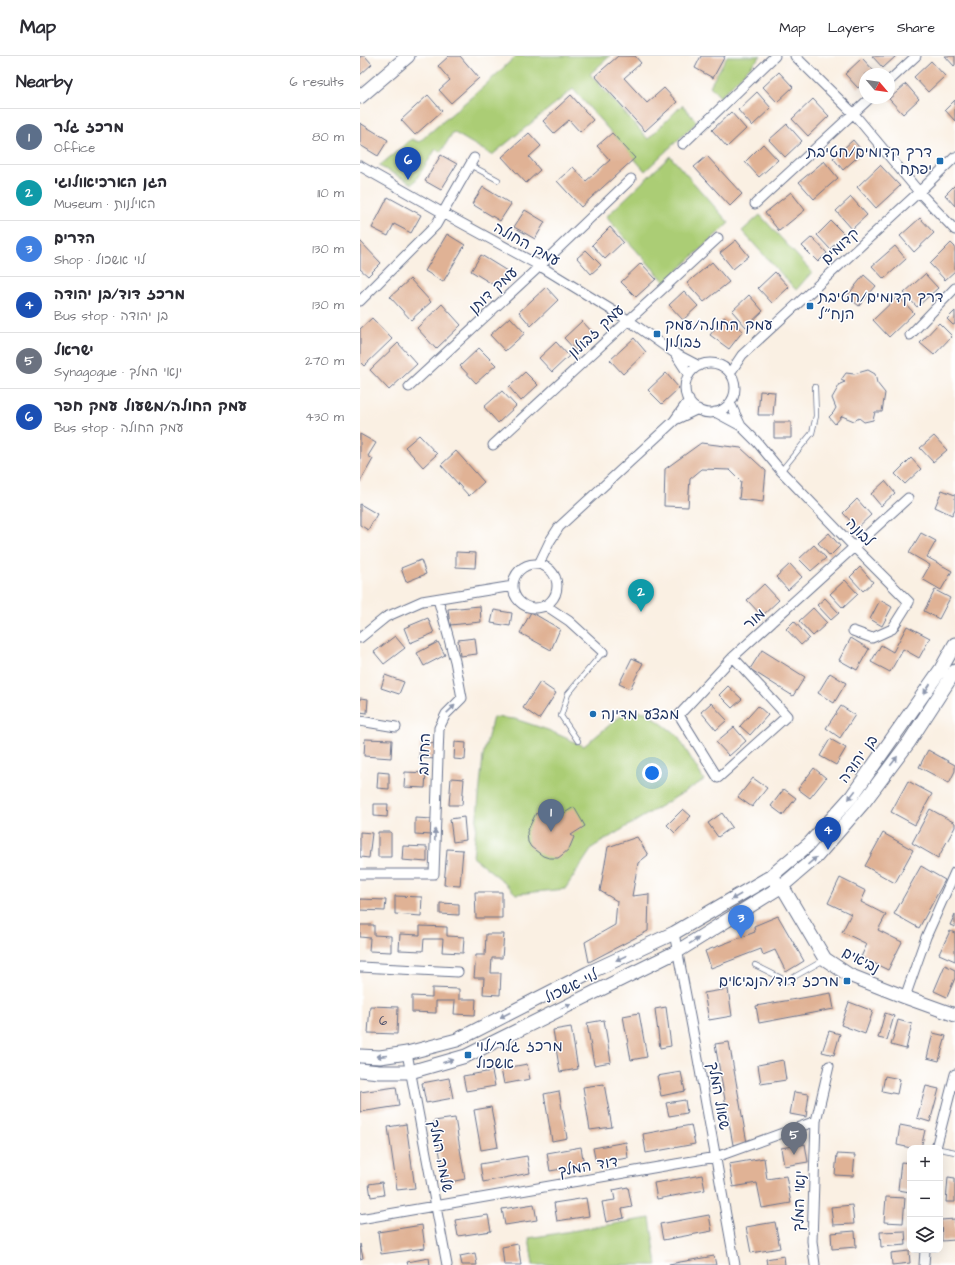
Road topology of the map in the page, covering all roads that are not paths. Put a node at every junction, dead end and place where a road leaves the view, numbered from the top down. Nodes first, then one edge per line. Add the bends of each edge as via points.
1 (408, 56) edge
2 (775, 56) edge
3 (795, 56) edge
4 (916, 56) edge
5 (895, 75) edge
6 (360, 98) edge
7 (864, 104) edge
8 (854, 114) junction
9 (683, 144) dead end
10 (955, 157) edge
11 (472, 161) joint
12 (360, 166) edge
13 (631, 179) dead end
14 (498, 180) dead end
15 (919, 192) junction
16 (755, 204) dead end
17 (443, 213) junction
18 (955, 230) edge
19 (718, 238) dead end
20 (540, 266) junction
21 (955, 288) edge
22 (360, 300) edge
23 (628, 320) junction
24 (910, 335) dead end
25 (676, 354) junction
26 (742, 355) junction
27 (720, 365) junction
28 (699, 366) junction
29 (730, 373) junction
30 (689, 375) junction
31 (409, 387) dead end
32 (815, 388) dead end
33 (689, 400) junction
34 (730, 403) junction
35 (698, 409) junction
36 (715, 412) junction
37 (674, 421) junction
38 (742, 426) junction
39 (493, 445) dead end
40 (781, 470) junction
41 (908, 498) dead end
42 (854, 547) junction
43 (539, 564) junction
44 (513, 586) junction
45 (438, 599) junction
46 (545, 605) junction
47 (853, 631) dead end
48 (360, 638) edge
49 (955, 644) edge
50 (602, 652) joint
51 (733, 657) junction
52 (941, 669) junction
53 (954, 675) edge
54 (360, 721) edge
55 (396, 727) dead end
56 (578, 741) dead end
57 (955, 872) edge
58 (360, 874) edge
59 (770, 877) junction
60 (782, 886) junction
61 (674, 933) junction
62 (678, 951) junction
63 (825, 959) junction
64 (755, 965) dead end
65 (360, 967) edge
66 (458, 972) dead end
67 (905, 997) junction
68 (955, 1015) edge
69 (407, 1053) junction
70 (360, 1056) edge
71 (829, 1066) dead end
72 (360, 1070) edge
73 (410, 1072) junction
74 (955, 1074) edge
75 (816, 1121) junction
76 (937, 1145) edge
77 (943, 1150) edge
78 (955, 1152) edge
79 (716, 1157) junction
80 (436, 1206) junction
81 (360, 1219) edge
82 (925, 1253) edge
83 (447, 1265) edge
84 (735, 1265) edge
85 (815, 1265) edge
86 (924, 1265) edge

1 - 6 street
2 - 9 street
3 - 8 street
4 - 5 street
7 - 8 street
8 - 15 street
8 - 16 street
10 - 15 street, קדומים
11 - 14 lane
11 - 17 street
12 - 17 street, עמק החולה
13 - 20 street, עמק דותן
15 - 18 street
15 - 26 street, קדומים
17 - 20 street, עמק החולה
17 - 22 street via 436,225
19 - 23 street, עמק זבולון
20 - 23 street, עמק החולה
20 - 31 street, עמק דותן
21 - 24 street
23 - 25 street, עמק החולה
23 - 39 street, עמק זבולון
25 - 28 street, עמק החולה
25 - 30 street, עמק החולה
26 - 27 street, קדומים
26 - 29 street, קדומים
27 - 28 street via 713,363
27 - 29 street
28 - 30 street
29 - 34 street via 735,388
30 - 33 street via 686,387
32 - 40 lane via 816,416 812,433
33 - 35 street
33 - 37 street
34 - 36 street
34 - 38 street, לבונה
35 - 36 street
35 - 37 street
36 - 38 street, לבונה
37 - 43 street via 559,527
38 - 40 street, לבונה
40 - 42 street, לבונה
41 - 42 street, מור
42 - 47 street, לבונה via 909,602 892,629 872,638
42 - 51 street, מור
43 - 44 street via 521,568 516,574
43 - 46 street via 553,572 556,580 556,594
44 - 45 street
44 - 46 street via 514,594 524,605
45 - 48 street via 422,601 386,617
58 -> 45 street, החרוב via 434,874 439,728 446,714 462,698
46 - 50 street via 568,621
49 - 52 street, בן יהודה
50 - 56 lane via 568,694 561,716
51 - 51 street, מור via 679,715 718,778 787,716
52 - 53 street
52 -> 59 street, בן יהודה via 852,796 809,844
60 -> 53 street, בן יהודה via 816,857 864,802 909,742
54 - 55 street
57 - 67 street via 926,936
59 - 60 street, נביאים
59 -> 61 street, לוי אשכול
62 -> 60 street, לוי אשכול
60 - 63 street, נביאים
61 - 62 street, שאול המלך
61 -> 69 street, לוי אשכול via 588,973 457,1040
73 -> 62 street, לוי אשכול via 466,1056
62 - 79 street, שאול המלך
63 - 64 lane via 787,981
63 - 67 street, נביאים via 849,975
65 - 66 street
67 - 68 street, נביאים
69 -> 70 street, לוי אשכול via 380,1057
69 - 73 street, שלמה המלך
71 - 75 street, ינאי המלך
72 - 73 street, לוי אשכול
73 - 80 street, שלמה המלך
74 - 76 street
75 - 79 street, דוד המלך
75 - 85 street, ינאי המלך via 812,1241
77 - 78 lane
79 - 80 street, דוד המלך
79 - 84 street, שאול המלך
80 - 81 street, דוד המלך
80 - 83 street, שלמה המלך
82 - 86 street

